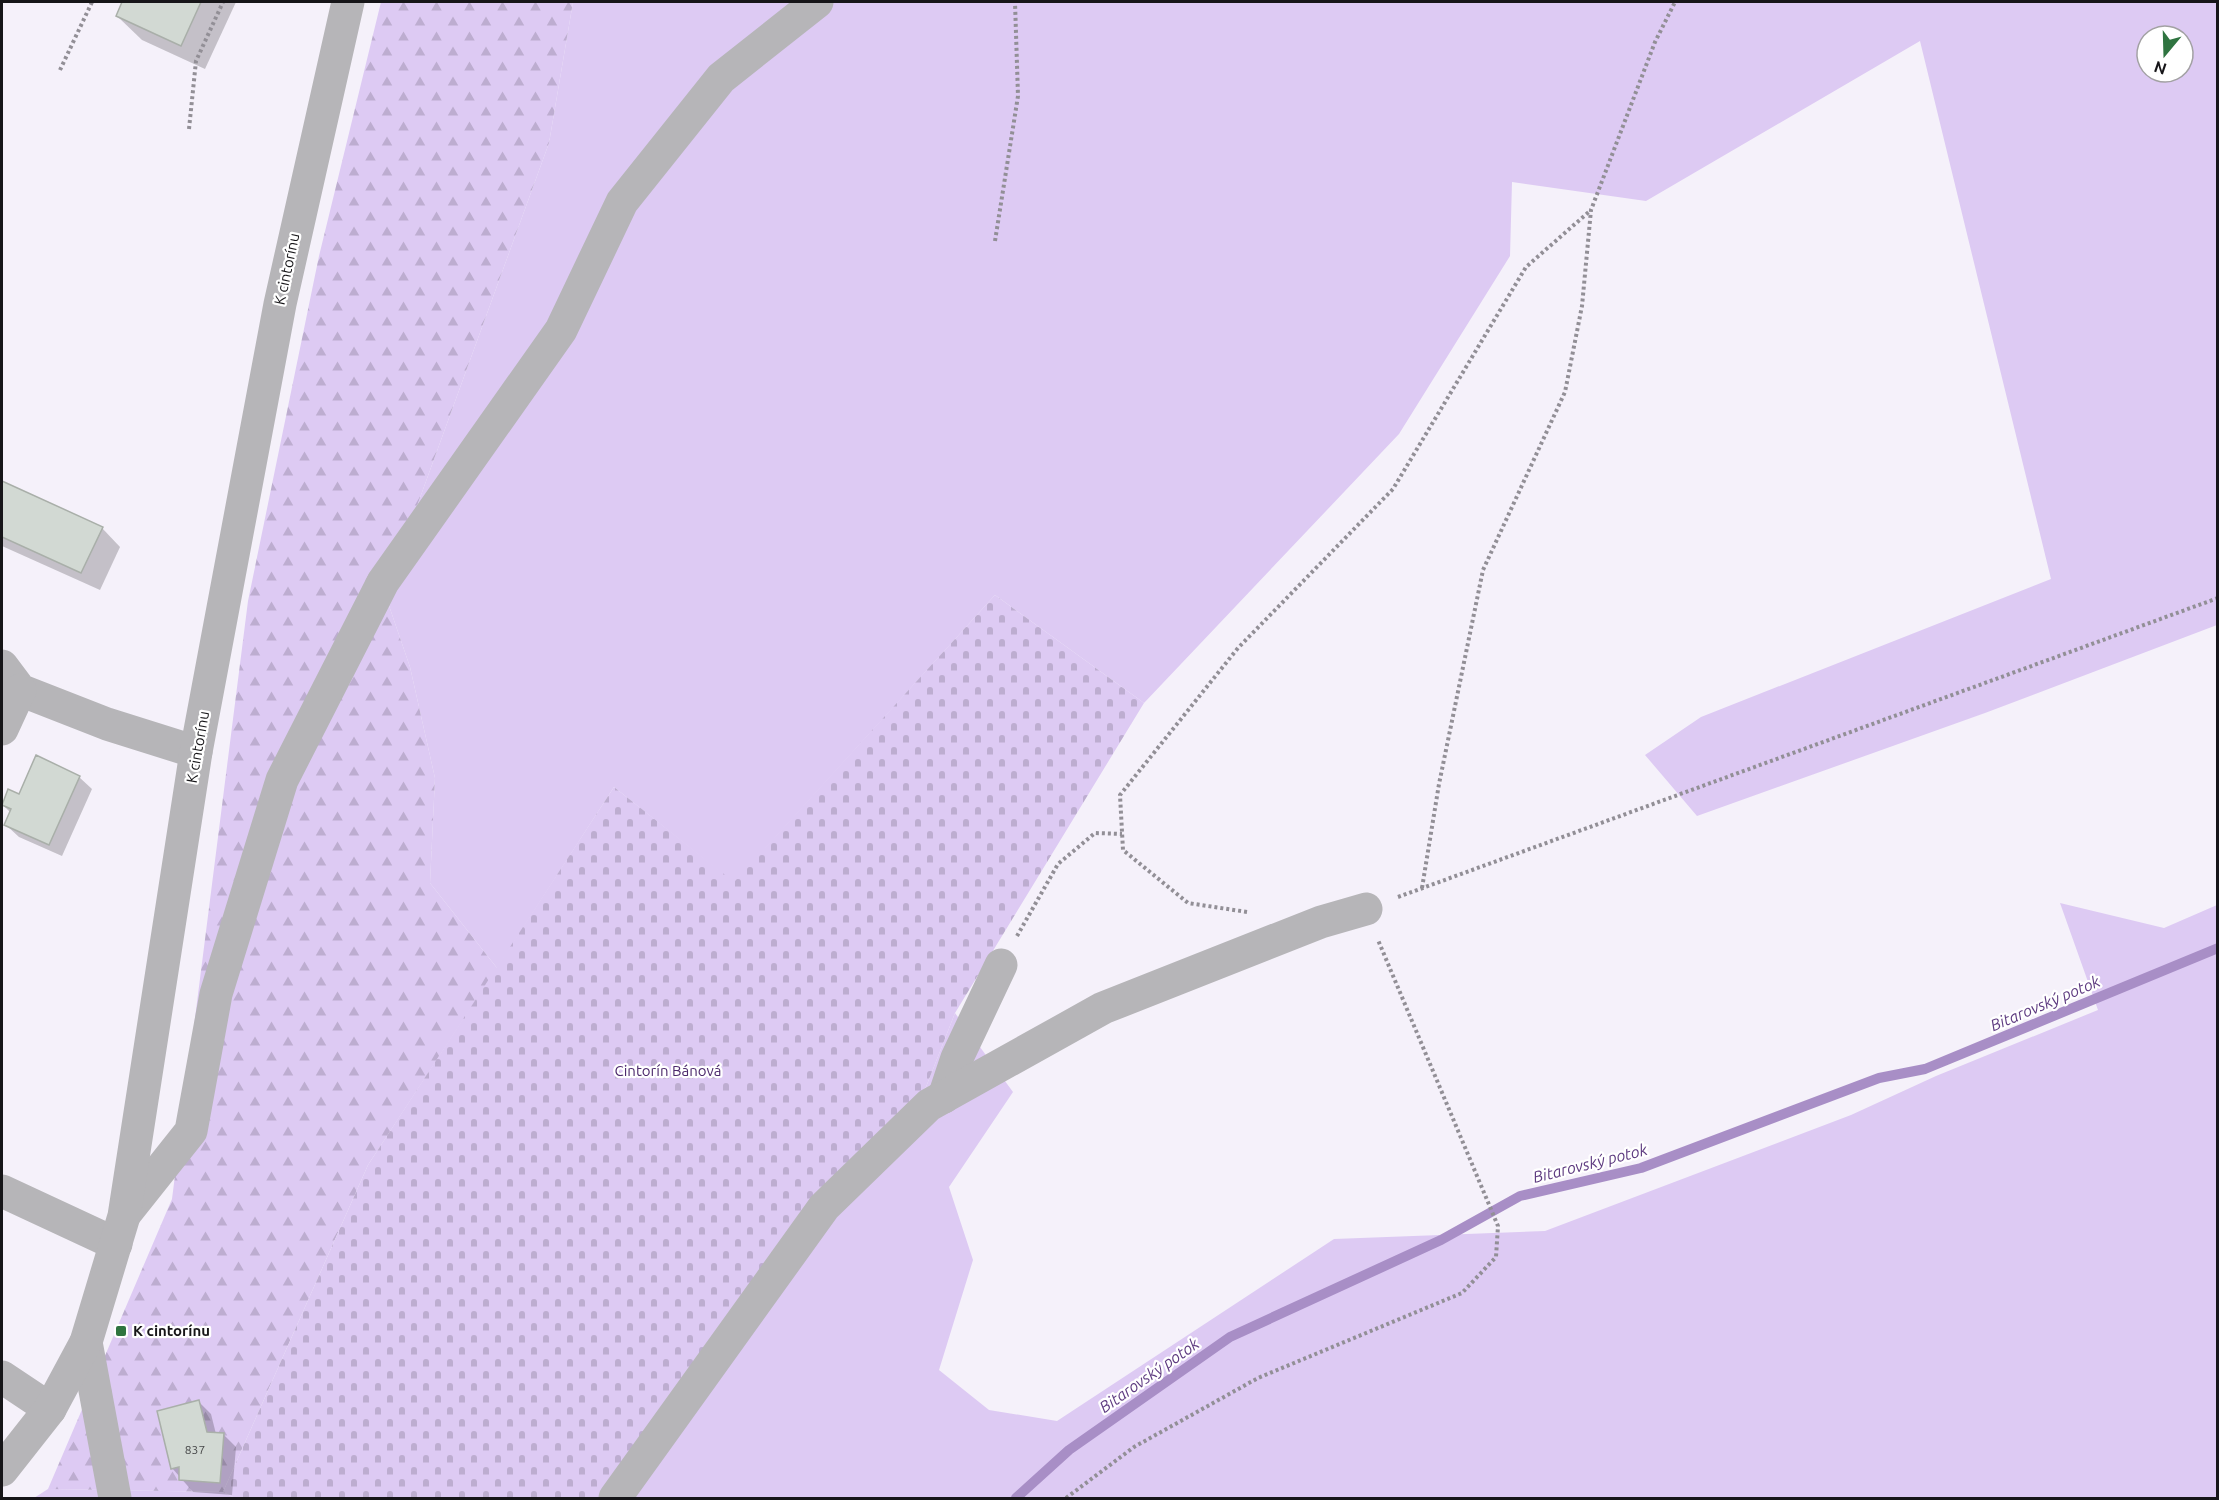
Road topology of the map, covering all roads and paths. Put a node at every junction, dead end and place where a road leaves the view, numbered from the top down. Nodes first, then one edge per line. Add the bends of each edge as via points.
1 (92, 2) edge
2 (223, 2) edge
3 (348, 2) edge
4 (817, 2) edge
5 (1015, 2) edge
6 (1675, 2) edge
7 (60, 70) dead end
8 (189, 129) dead end
9 (1590, 210) junction
10 (995, 241) dead end
11 (2217, 598) edge
12 (11, 678) edge
13 (2, 729) edge
14 (196, 752) junction
15 (1122, 834) junction
16 (1422, 889) junction
17 (1366, 909) junction
18 (1255, 913) dead end
19 (1001, 965) joint
20 (944, 1097) junction
21 (2, 1191) edge
22 (120, 1230) junction
23 (86, 1342) junction
24 (2, 1377) edge
25 (50, 1409) junction
26 (2, 1470) edge
27 (115, 1498) edge
28 (615, 1498) edge
29 (1066, 1498) edge

1 - 7 path
2 - 8 path via 196,61
3 - 14 street, K cintorínu via 280,304
4 - 22 street via 721,78 622,202 561,330 383,582 282,780 216,994 191,1131
5 - 10 path via 1018,96
6 - 9 path via 1654,42
9 - 15 path via 1526,267 1393,489 1238,648 1120,795
9 - 16 path via 1582,306 1565,392 1484,570 1439,784
11 - 16 path
12 - 13 street
12 - 14 street via 107,724
14 - 22 street, K cintorínu
15 - 18 path via 1123,850 1188,903
15 - 19 path via 1095,833 1058,864
16 - 17 path
17 - 20 street via 1322,922 1103,1008
17 - 29 path via 1498,1226 1496,1257 1462,1293 1258,1378 1134,1447
19 - 20 street via 957,1058
20 - 28 street via 929,1105 824,1207
21 - 22 street
22 - 23 street, K cintorínu
23 - 25 street, K cintorínu
23 - 27 street
24 - 25 street
25 - 26 street, K cintorínu

